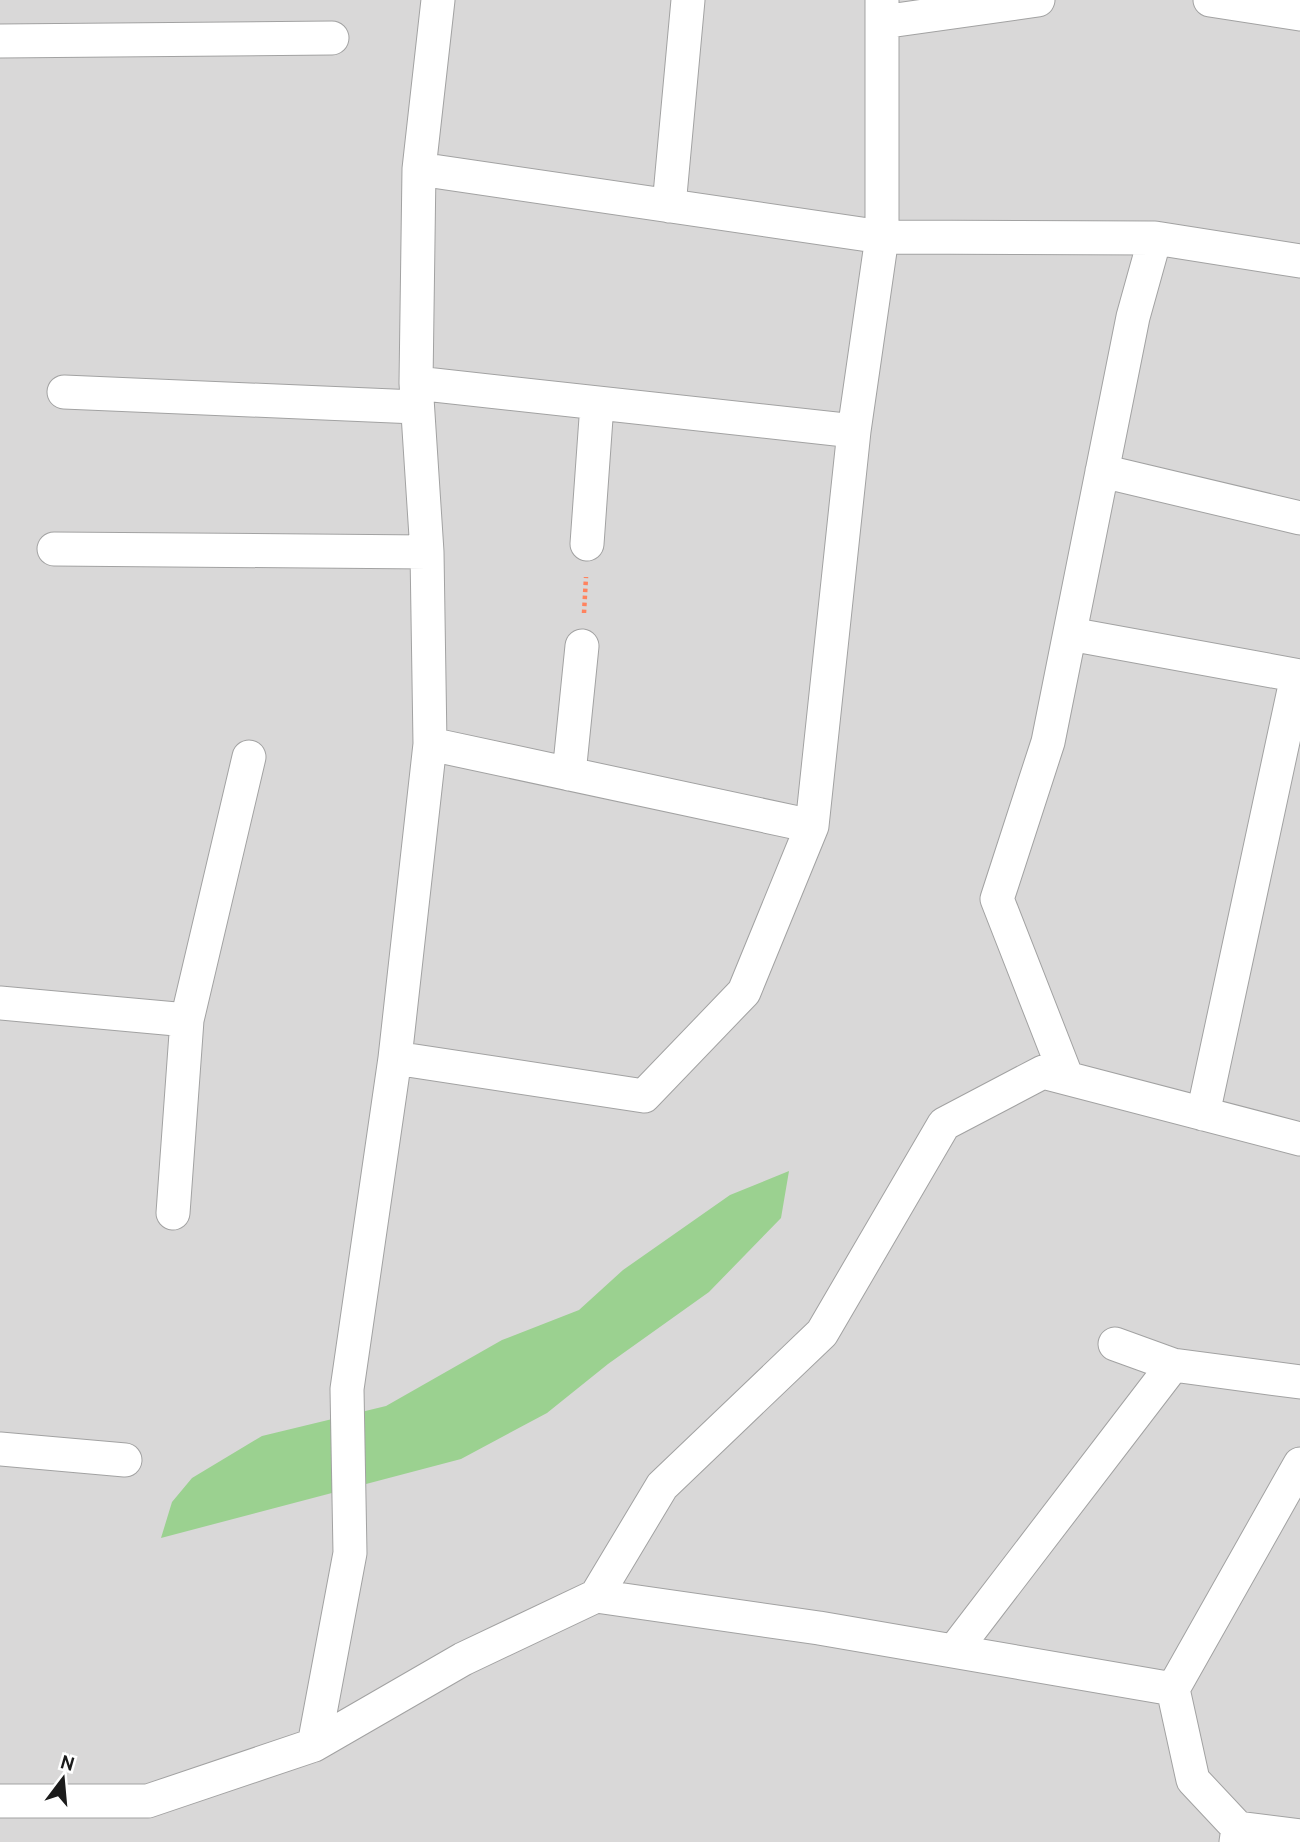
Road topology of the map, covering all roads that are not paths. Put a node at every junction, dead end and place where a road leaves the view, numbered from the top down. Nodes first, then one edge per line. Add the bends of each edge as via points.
1 (438, 0) edge
2 (688, 0) edge
3 (1038, 0) edge
4 (1210, 0) edge
5 (882, 11) edge
6 (1300, 14) edge
7 (332, 38) dead end
8 (0, 41) edge
9 (419, 169) junction
10 (668, 206) junction
11 (882, 237) junction
12 (1155, 238) junction
13 (1300, 261) edge
14 (64, 391) dead end
15 (416, 395) junction
16 (597, 404) junction
17 (854, 431) junction
18 (1102, 471) junction
19 (1300, 518) edge
20 (587, 544) road end
21 (54, 549) dead end
22 (427, 551) junction
23 (1070, 634) junction
24 (582, 646) road end
25 (1299, 676) edge
26 (430, 744) junction
27 (249, 757) dead end
28 (569, 774) junction
29 (812, 826) junction
30 (0, 1003) edge
31 (187, 1020) junction
32 (395, 1058) junction
33 (1067, 1078) junction
34 (1203, 1114) junction
35 (1300, 1139) edge
36 (173, 1213) dead end
37 (1115, 1344) dead end
38 (1173, 1365) junction
39 (1300, 1382) edge
40 (0, 1449) edge
41 (125, 1460) dead end
42 (1300, 1464) edge
43 (596, 1596) junction
44 (954, 1651) junction
45 (1173, 1689) junction
46 (314, 1745) junction
47 (0, 1801) edge
48 (1237, 1835) edge
49 (1300, 1836) edge

1 - 9 street
2 - 10 street
3 - 5 street
4 - 6 street
5 - 11 street
7 - 8 street
9 - 10 street
9 - 15 street
10 - 11 street
11 - 12 street
11 - 17 street
12 - 13 street
12 - 18 street via 1133,317
14 - 15 street
15 - 16 street
15 - 22 street
16 - 17 street
16 - 20 street
17 - 29 street
18 - 19 street
18 - 23 street
21 - 22 street
22 - 26 street
23 - 25 street
23 - 33 street via 1048,742 997,899
24 - 28 street
25 - 34 street
26 - 28 street
26 - 32 street
27 - 31 street
28 - 29 street
29 - 32 street via 744,992 644,1096
30 - 31 street
31 - 36 street
32 - 46 street via 347,1389 350,1553
33 - 34 street
33 - 43 street via 1044,1072 944,1124 822,1333 662,1486
34 - 35 street
37 - 38 street
38 - 39 street
38 - 44 street
40 - 41 street
42 - 45 street
43 - 44 street
43 - 46 street via 463,1659
44 - 45 street
45 - 48 street via 1194,1780
46 - 47 street via 148,1801
48 - 49 street

